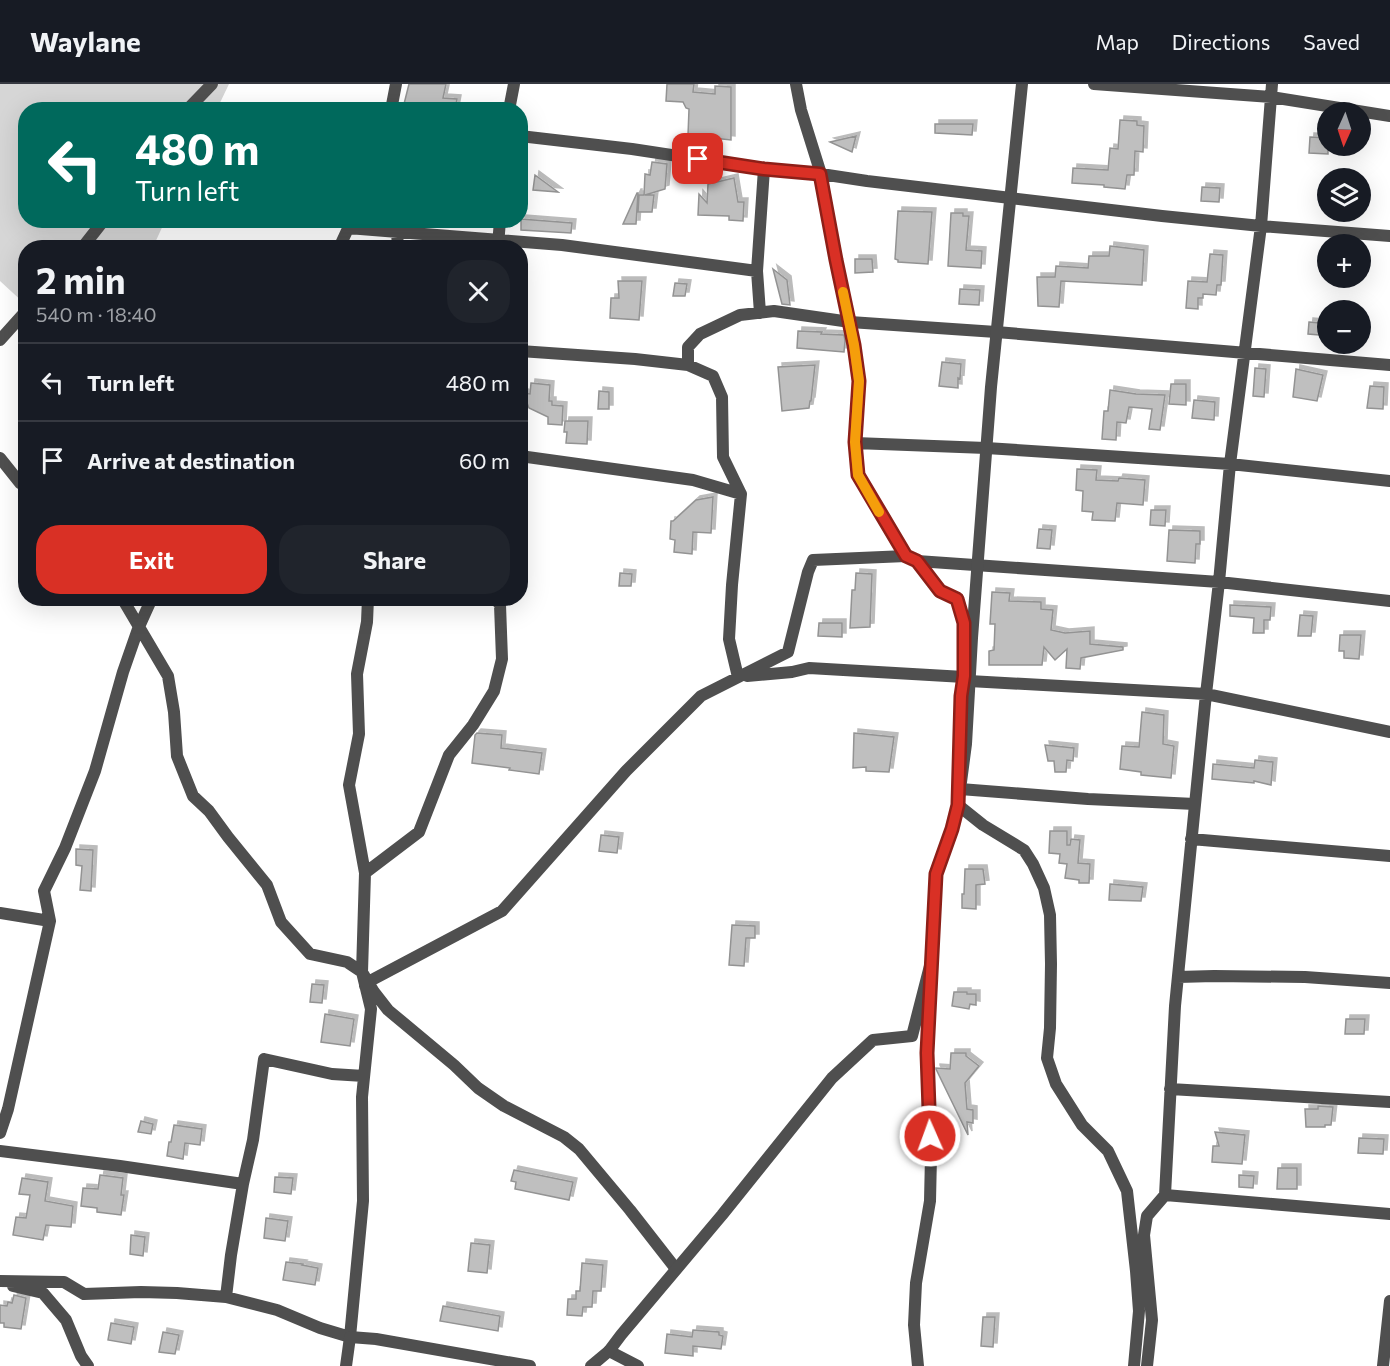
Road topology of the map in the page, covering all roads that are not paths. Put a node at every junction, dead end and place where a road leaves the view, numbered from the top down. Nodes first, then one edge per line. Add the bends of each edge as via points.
1 (212, 84) edge
2 (396, 84) edge
3 (514, 84) edge
4 (796, 84) edge
5 (1022, 84) edge
6 (1094, 84) edge
7 (1272, 84) edge
8 (1272, 98) junction
9 (195, 102) edge
10 (393, 102) edge
11 (511, 102) edge
12 (1390, 116) edge
13 (528, 137) edge
14 (764, 169) junction
15 (820, 174) junction
16 (1011, 197) junction
17 (1261, 226) junction
18 (97, 228) edge
19 (374, 228) edge
20 (398, 232) junction
21 (1390, 236) edge
22 (88, 240) edge
23 (398, 240) edge
24 (465, 240) edge
25 (528, 244) edge
26 (757, 271) junction
27 (760, 313) junction
28 (18, 320) edge
29 (850, 322) junction
30 (996, 332) junction
31 (0, 340) edge
32 (528, 352) edge
33 (1245, 352) junction
34 (688, 365) junction
35 (1390, 365) edge
36 (855, 442) junction
37 (986, 448) junction
38 (528, 457) edge
39 (0, 458) edge
40 (1230, 464) junction
41 (18, 479) edge
42 (1390, 481) edge
43 (741, 494) junction
44 (911, 559) junction
45 (977, 564) junction
46 (1219, 582) junction
47 (1390, 601) edge
48 (126, 606) edge
49 (148, 606) edge
50 (368, 606) edge
51 (500, 606) edge
52 (138, 629) junction
53 (738, 676) junction
54 (967, 679) junction
55 (1206, 694) junction
56 (1390, 732) edge
57 (960, 789) junction
58 (1195, 804) junction
59 (958, 805) junction
60 (1191, 839) junction
61 (1390, 856) edge
62 (365, 873) junction
63 (0, 913) edge
64 (50, 921) junction
65 (932, 958) junction
66 (1178, 977) junction
67 (365, 980) junction
68 (1390, 983) edge
69 (364, 1076) junction
70 (1170, 1089) junction
71 (1390, 1102) edge
72 (0, 1133) edge
73 (0, 1151) edge
74 (243, 1184) junction
75 (1165, 1195) junction
76 (1390, 1214) edge
77 (676, 1269) junction
78 (0, 1282) edge
79 (226, 1297) junction
80 (1390, 1301) edge
81 (1389, 1326) edge
82 (350, 1337) junction
83 (609, 1351) junction
84 (88, 1366) edge
85 (346, 1366) edge
86 (530, 1366) edge
87 (591, 1366) edge
88 (638, 1366) edge
89 (918, 1366) edge
90 (1134, 1366) edge
91 (1147, 1366) edge
92 (1383, 1366) edge

1 - 9 street
2 - 10 street
3 - 11 street
4 - 15 street
5 - 16 street
6 - 8 street
7 - 8 street
8 - 12 street
8 - 17 street
13 - 14 street
14 - 15 street
14 - 26 street
15 - 16 street
15 - 29 street
16 - 17 street
16 - 30 street
17 - 21 street
17 - 33 street
18 - 22 street
19 - 20 street
20 - 23 street
20 - 24 street
25 - 26 street via 562,245
26 - 27 street
27 - 29 street via 774,311
27 - 34 street via 740,315 700,334 688,347
28 - 31 street
29 - 30 street
29 - 36 street via 859,381
30 - 33 street
30 - 37 street
32 - 34 street
33 - 35 street
33 - 40 street
34 - 43 street via 713,376 722,397 723,457
36 - 37 street
36 - 44 street via 858,475
37 - 40 street
37 - 45 street
38 - 43 street via 693,480
39 - 41 street
40 - 42 street
40 - 46 street
43 - 53 street via 729,639
44 - 45 street
44 - 53 street via 813,560 788,652
44 - 54 street via 940,591 957,599 964,623
45 - 46 street
45 - 54 street
46 - 47 street
46 - 55 street
48 - 52 street
49 - 52 street
50 - 62 street via 357,674 359,734 349,785
51 - 62 street via 502,658 494,691 449,755 419,832
52 - 64 street via 95,771 44,891
52 - 67 street via 168,676 177,756 193,796 267,885 281,922 310,954 347,962
53 - 54 street via 809,668
53 - 67 street via 701,696 626,771 502,911
54 - 55 street
54 - 57 street via 966,744
54 - 59 street via 961,696
55 - 56 street
55 - 58 street
57 - 58 street
57 - 59 street
58 - 60 street
59 - 65 street via 936,874
59 - 90 street via 1024,850 1044,888 1050,915 1051,954 1047,1058 1056,1084 1082,1125 1108,1151 1127,1191 1138,1311
60 - 61 street
60 - 66 street
62 - 67 street
63 - 64 street
64 - 72 street
65 - 77 street via 912,1036 873,1040 832,1077
65 - 89 street via 927,1053 930,1201 916,1283 914,1325
66 - 68 street via 1305,977
66 - 70 street
67 - 69 street via 371,1009
67 - 77 street via 388,1010 478,1088 579,1149
69 - 74 street via 332,1074 264,1059
69 - 82 street via 363,1201
70 - 71 street
70 - 75 street
73 - 74 street
74 - 79 street
75 - 76 street
75 - 91 street via 1147,1216 1144,1235 1152,1320
77 - 83 street
78 - 79 street via 64,1282 84,1294 153,1292
78 - 84 street via 43,1293 66,1320
79 - 82 street via 277,1310
80 - 81 street
81 - 92 street
82 - 85 street
82 - 86 street
83 - 87 street
83 - 88 street

